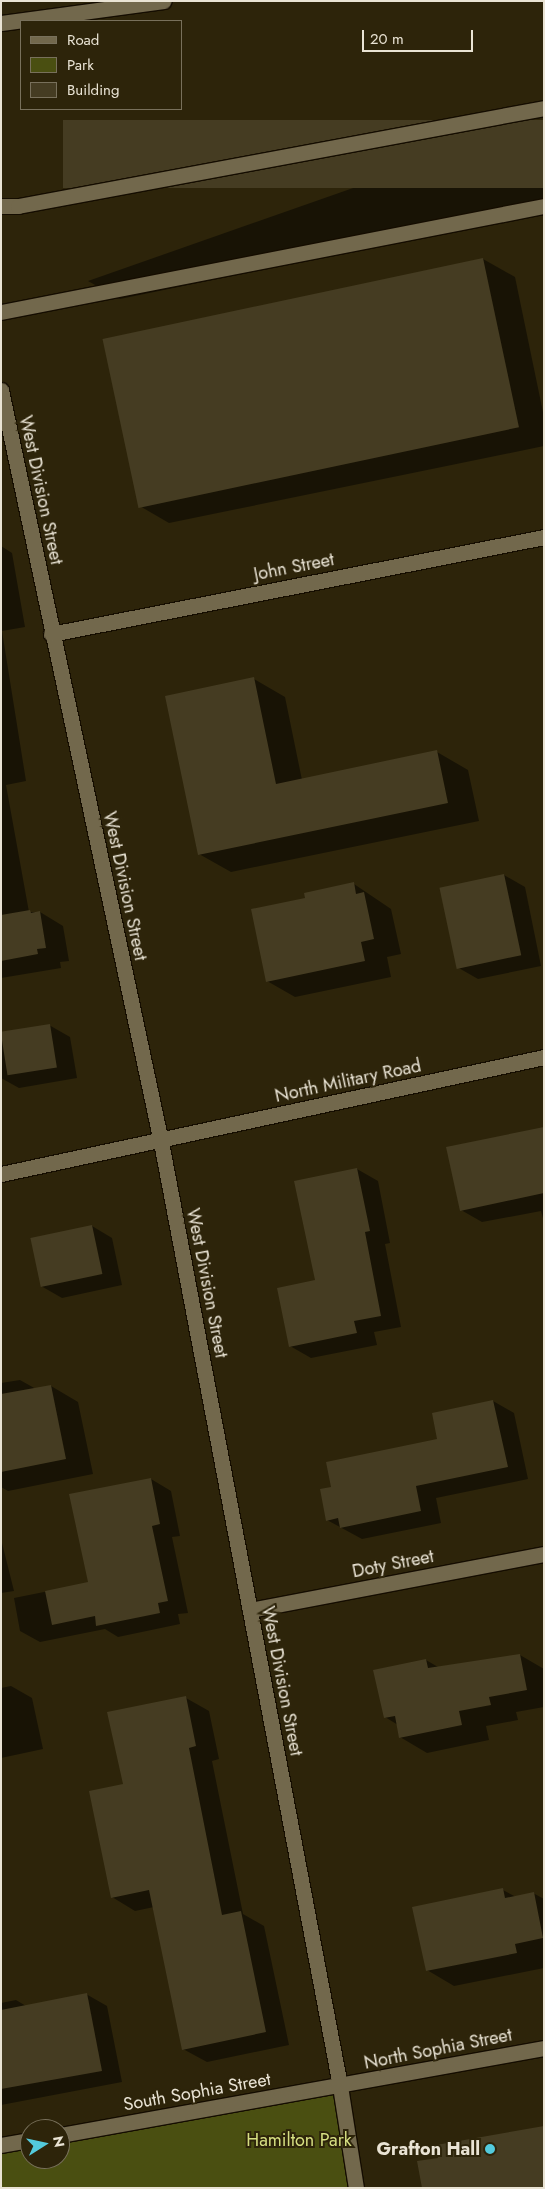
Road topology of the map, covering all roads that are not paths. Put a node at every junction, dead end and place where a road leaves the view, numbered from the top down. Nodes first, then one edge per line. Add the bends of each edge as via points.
1 (164, 1) edge
2 (20, 20) edge
3 (23, 20) edge
4 (1, 23) edge
5 (544, 108) edge
6 (1, 206) edge
7 (544, 206) edge
8 (1, 312) edge
9 (1, 390) edge
10 (544, 537) edge
11 (51, 634) junction
12 (544, 1057) edge
13 (161, 1142) junction
14 (1, 1174) edge
15 (544, 1554) edge
16 (250, 1610) junction
17 (544, 2048) edge
18 (340, 2086) junction
19 (70, 2133) edge
20 (20, 2142) edge
21 (1, 2145) edge
22 (356, 2188) edge

1 - 3 street
2 - 4 street
5 - 6 street via 18,206
7 - 8 street
9 - 11 street, West Division Street
10 - 11 street, John Street
11 - 13 street, West Division Street
12 - 13 street, North Military Road
13 - 14 street, North Military Road
13 - 16 street, West Division Street
15 - 16 street, Doty Street
16 - 18 street, West Division Street
17 - 18 street, North Sophia Street
18 - 19 street, South Sophia Street
18 - 22 street, West Division Street
20 - 21 street

